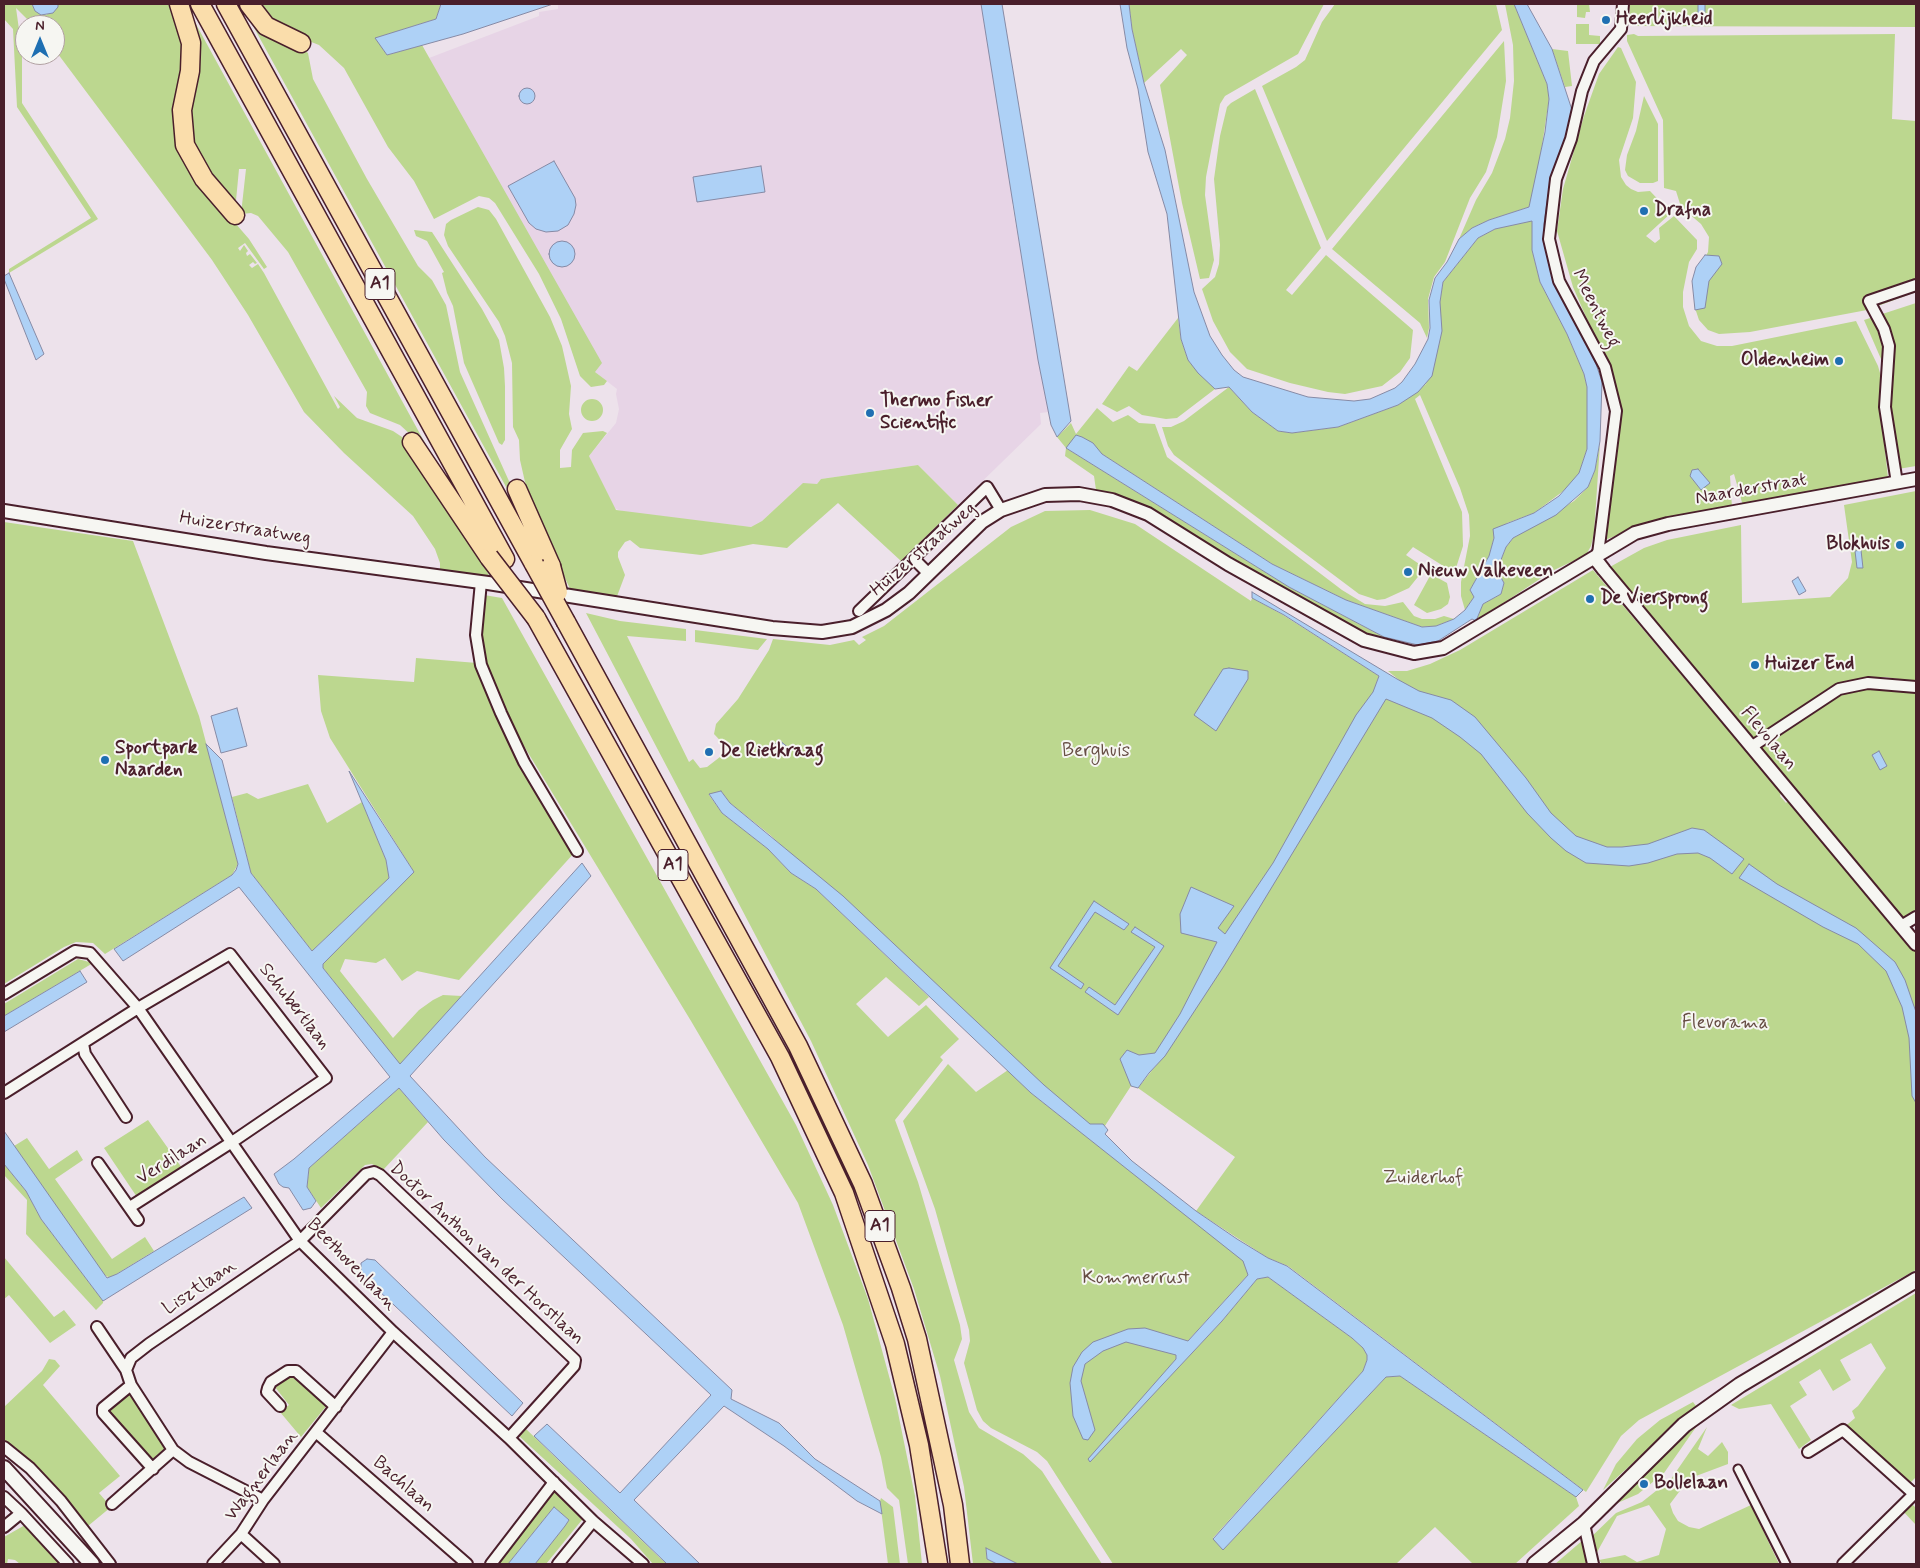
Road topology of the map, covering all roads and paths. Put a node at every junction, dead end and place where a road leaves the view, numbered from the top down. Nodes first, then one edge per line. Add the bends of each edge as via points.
1 (179, 4) edge
2 (200, 4) edge
3 (226, 4) edge
4 (249, 4) edge
5 (1623, 4) edge
6 (301, 43) dead end
7 (235, 215) dead end
8 (1916, 285) edge
9 (412, 442) dead end
10 (1916, 479) edge
11 (1897, 483) junction
12 (517, 489) dead end
13 (1001, 510) junction
14 (4, 511) edge
15 (1598, 554) junction
16 (497, 558) junction
17 (914, 559) junction
18 (542, 565) junction
19 (928, 573) junction
20 (481, 582) junction
21 (859, 610) dead end
22 (1916, 687) edge
23 (1751, 748) junction
24 (576, 851) dead end
25 (1916, 917) edge
26 (1902, 926) junction
27 (1916, 944) edge
28 (4, 994) edge
29 (138, 1008) junction
30 (83, 1044) junction
31 (4, 1093) edge
32 (126, 1117) dead end
33 (232, 1142) junction
34 (98, 1163) dead end
35 (130, 1207) junction
36 (138, 1220) dead end
37 (300, 1241) junction
38 (1916, 1280) edge
39 (97, 1327) dead end
40 (393, 1332) junction
41 (126, 1370) junction
42 (131, 1385) junction
43 (280, 1406) dead end
44 (336, 1406) junction
45 (316, 1433) junction
46 (509, 1438) junction
47 (4, 1447) edge
48 (173, 1450) junction
49 (1808, 1452) dead end
50 (4, 1468) edge
51 (153, 1469) junction
52 (1738, 1469) dead end
53 (554, 1482) junction
54 (1915, 1493) edge
55 (4, 1498) edge
56 (263, 1500) junction
57 (112, 1504) dead end
58 (21, 1513) junction
59 (593, 1521) junction
60 (1584, 1524) junction
61 (4, 1526) edge
62 (241, 1534) junction
63 (68, 1564) edge
64 (92, 1564) edge
65 (110, 1564) edge
66 (213, 1564) edge
67 (274, 1564) edge
68 (467, 1564) edge
69 (491, 1564) edge
70 (558, 1564) edge
71 (643, 1564) edge
72 (938, 1564) edge
73 (960, 1564) edge
74 (1535, 1564) edge
75 (1593, 1564) edge
76 (1786, 1564) edge
77 (1843, 1564) edge

1 - 7 highway via 191,43 190,71 182,110 185,145 204,179
2 - 16 highway, A1
3 - 18 highway, A1
4 - 6 highway via 266,26
5 - 15 street, Meentweg via 1621,29 1594,61 1582,91 1571,139 1556,179 1549,239 1559,281 1605,367 1616,411
8 - 11 street via 1869,301 1889,346 1885,407
9 - 16 highway, A1
10 - 11 street, Naarderstraat
11 - 15 street, Naarderstraat via 1668,524 1635,534
12 - 18 highway, A1
13 - 15 street, Huizerstraatweg via 1033,498 1060,494 1090,495 1124,504 1148,514 1228,564 1364,640 1414,653 1443,648
13 - 17 street, Huizerstraatweg via 987,488
13 - 19 street, Huizerstraatweg via 982,522
14 - 20 street, Huizerstraatweg via 266,553
15 - 23 street, Flevolaan via 1604,570
16 - 72 highway, A1, bridge via 536,618 780,1057 844,1193 895,1344 919,1445
17 - 19 street
17 - 21 street, Huizerstraatweg
18 - 73 highway, A1, bridge via 566,622 798,1046 863,1184 919,1348 953,1505
19 - 20 street, Huizerstraatweg via 908,593 873,618 852,627 822,632 772,628
20 - 24 street via 476,635 481,666 524,762
22 - 23 street via 1868,683 1839,689
23 - 26 street, Flevolaan
25 - 26 street
26 - 27 street, Flevolaan
28 - 29 street, Beethovenlaan via 75,951 90,953
29 - 30 street
29 - 33 street, Beethovenlaan
29 - 33 street, Schubertlaan via 230,954 319,1066 326,1078
30 - 31 street
30 - 32 street via 85,1054
33 - 35 street, Verdilaan
33 - 37 street, Beethovenlaan
34 - 35 street, Verdilaan
35 - 36 street, Verdilaan
37 - 40 street, Beethovenlaan
37 - 41 street, Lisztlaan via 149,1344 131,1358
37 - 46 street, Doctor Anthon van der Horstlaan via 366,1174 374,1172 387,1182 575,1360 574,1366
38 - 60 main road via 1740,1385 1684,1425
39 - 41 street
40 - 44 street, Wagnerlaan
40 - 46 street, Beethovenlaan
41 - 42 street
42 - 48 street
42 - 51 street via 103,1408 103,1413
43 - 44 street, Wagnerlaan via 267,1392 271,1382 288,1371 296,1371
44 - 45 street, Wagnerlaan
45 - 56 street, Wagnerlaan
45 - 68 street, Bachlaan
46 - 53 street, Beethovenlaan
47 - 65 street via 30,1468 61,1501
48 - 51 street
48 - 56 street via 189,1462
49 - 54 street via 1843,1430
50 - 64 main road
51 - 57 street
52 - 76 street
53 - 59 street, Beethovenlaan
53 - 69 street
54 - 77 street
55 - 58 street
56 - 62 street, Wagnerlaan
58 - 61 street
58 - 63 street
59 - 70 street
59 - 71 street, Beethovenlaan
60 - 74 main road
60 - 75 street
62 - 66 street, Wagnerlaan
62 - 67 street

